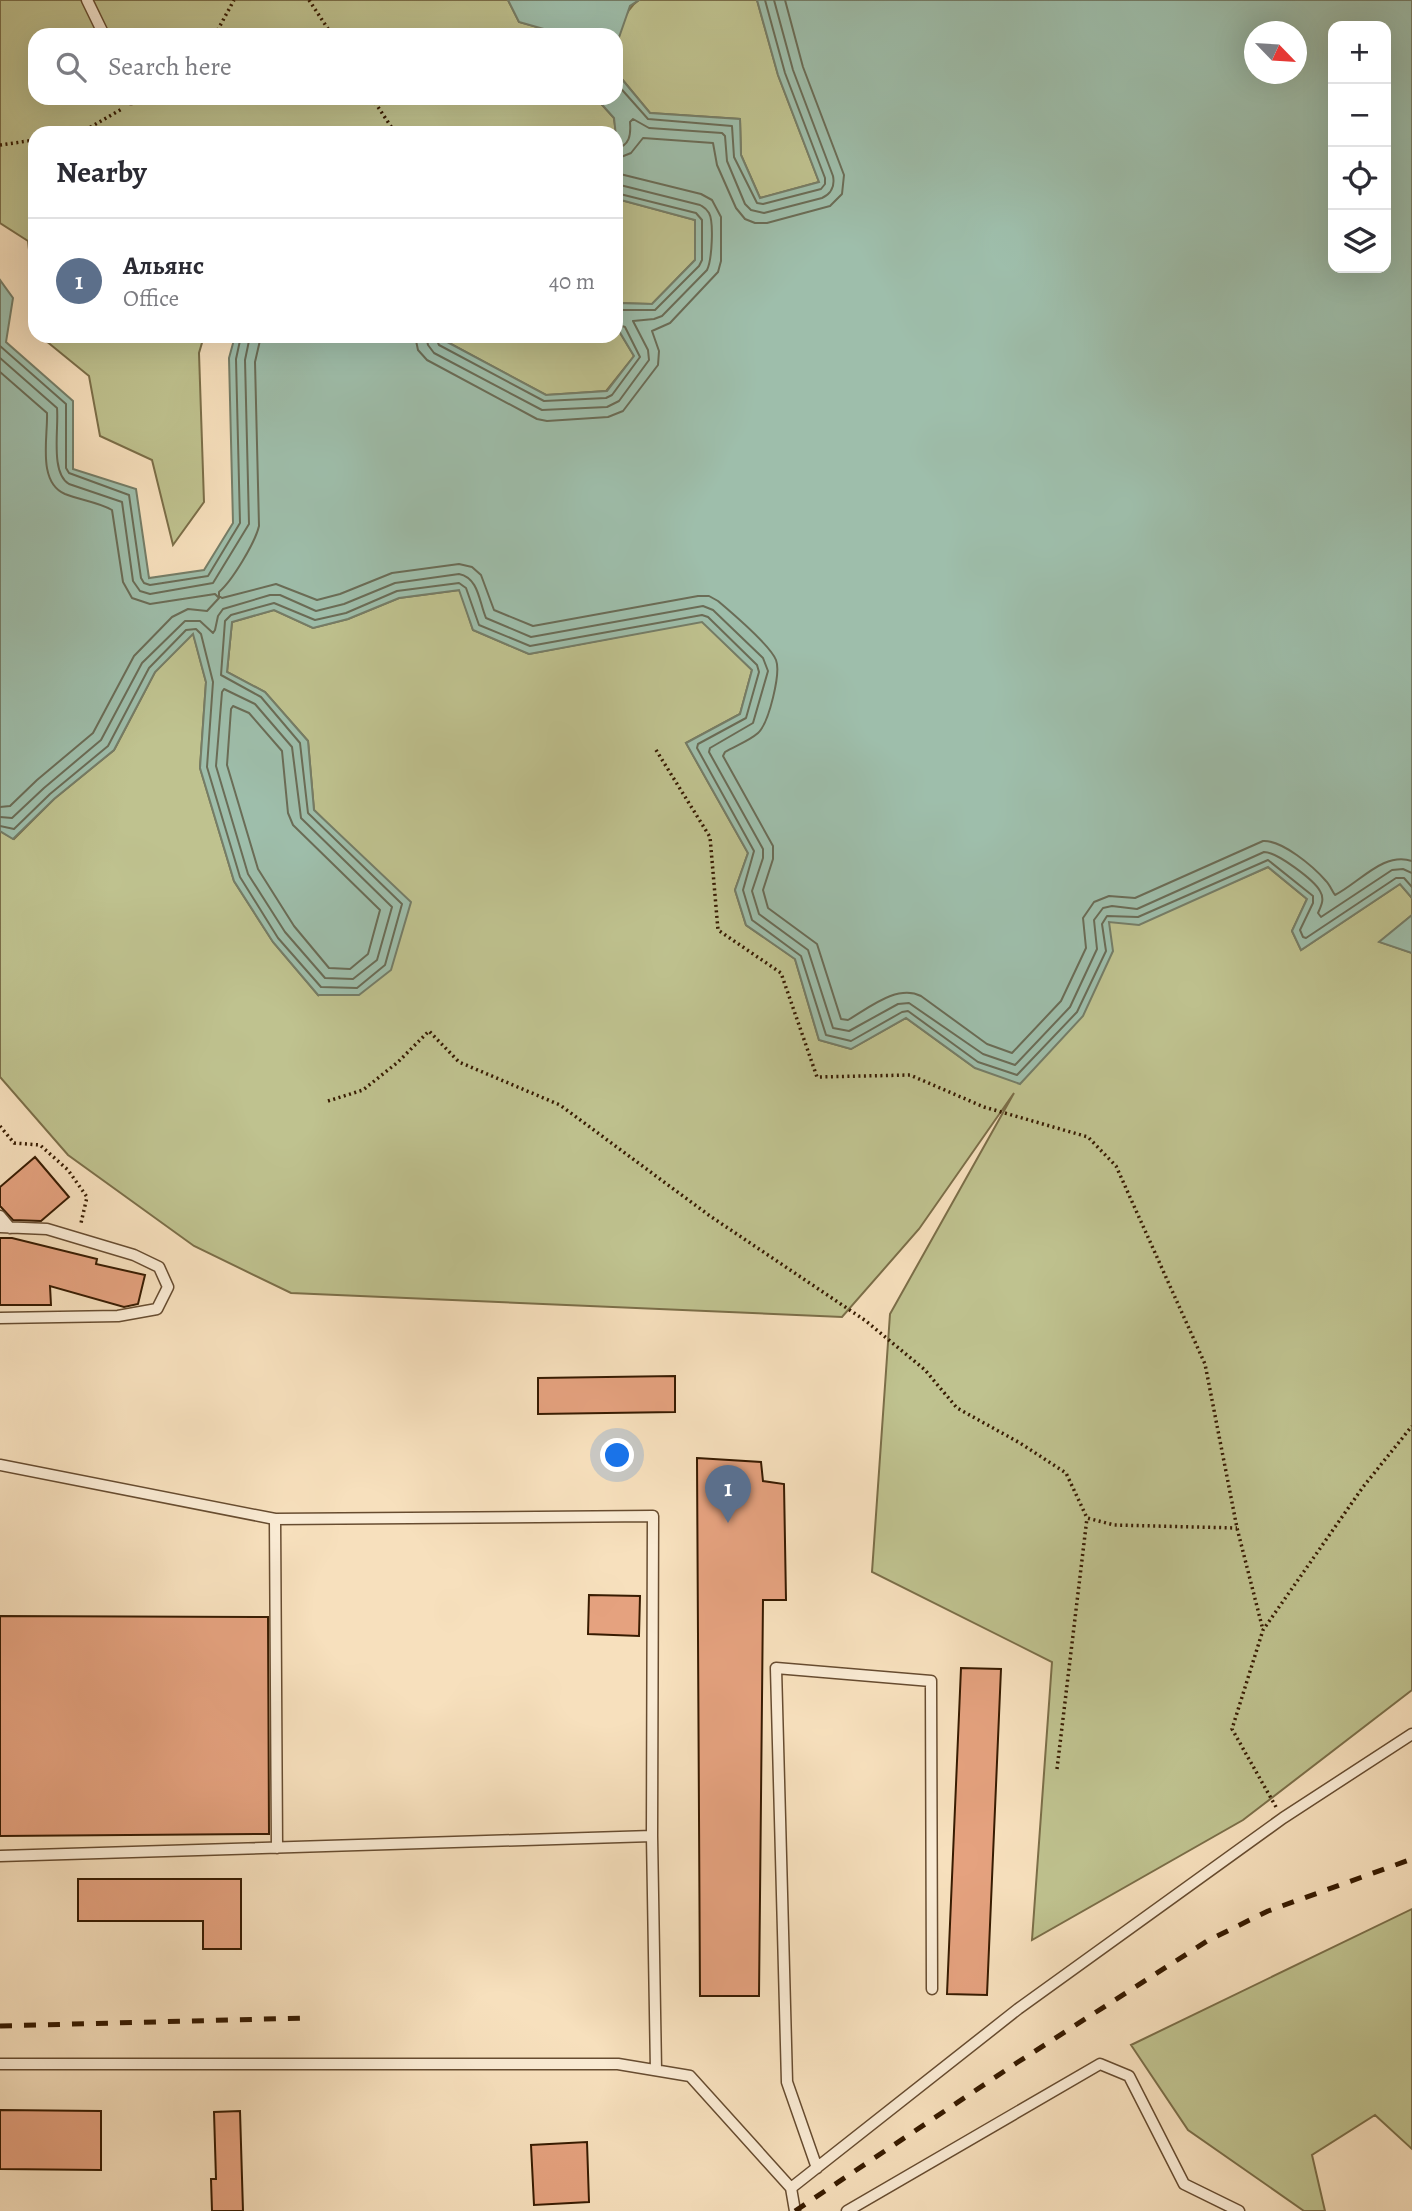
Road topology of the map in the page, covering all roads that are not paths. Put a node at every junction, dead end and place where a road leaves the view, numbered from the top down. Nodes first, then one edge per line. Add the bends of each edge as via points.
1 (87, 0) edge
2 (101, 28) edge
3 (0, 1216) edge
4 (5, 1228) edge
5 (0, 1318) edge
6 (0, 1465) edge
7 (275, 1519) junction
8 (1412, 1734) edge
9 (652, 1836) junction
10 (277, 1848) junction
11 (0, 1856) edge
12 (932, 1989) dead end
13 (0, 2063) edge
14 (656, 2070) junction
15 (817, 2168) junction
16 (791, 2188) junction
17 (795, 2211) edge
18 (847, 2211) edge
19 (1239, 2211) edge

1 - 2 lane
3 - 4 lane
4 - 5 lane via 47,1229 134,1255 159,1267 168,1286 157,1309 118,1316
6 - 7 lane
7 - 9 lane via 653,1516
7 - 10 lane
8 - 15 lane via 1283,1818 1018,2010
9 - 10 lane
9 - 14 lane
10 - 11 lane
12 - 15 lane via 931,1681 776,1668 787,2082
13 - 14 lane via 618,2064
14 - 16 lane via 690,2076
15 - 16 lane
16 - 17 lane
18 - 19 lane via 1100,2064 1129,2076 1184,2184

